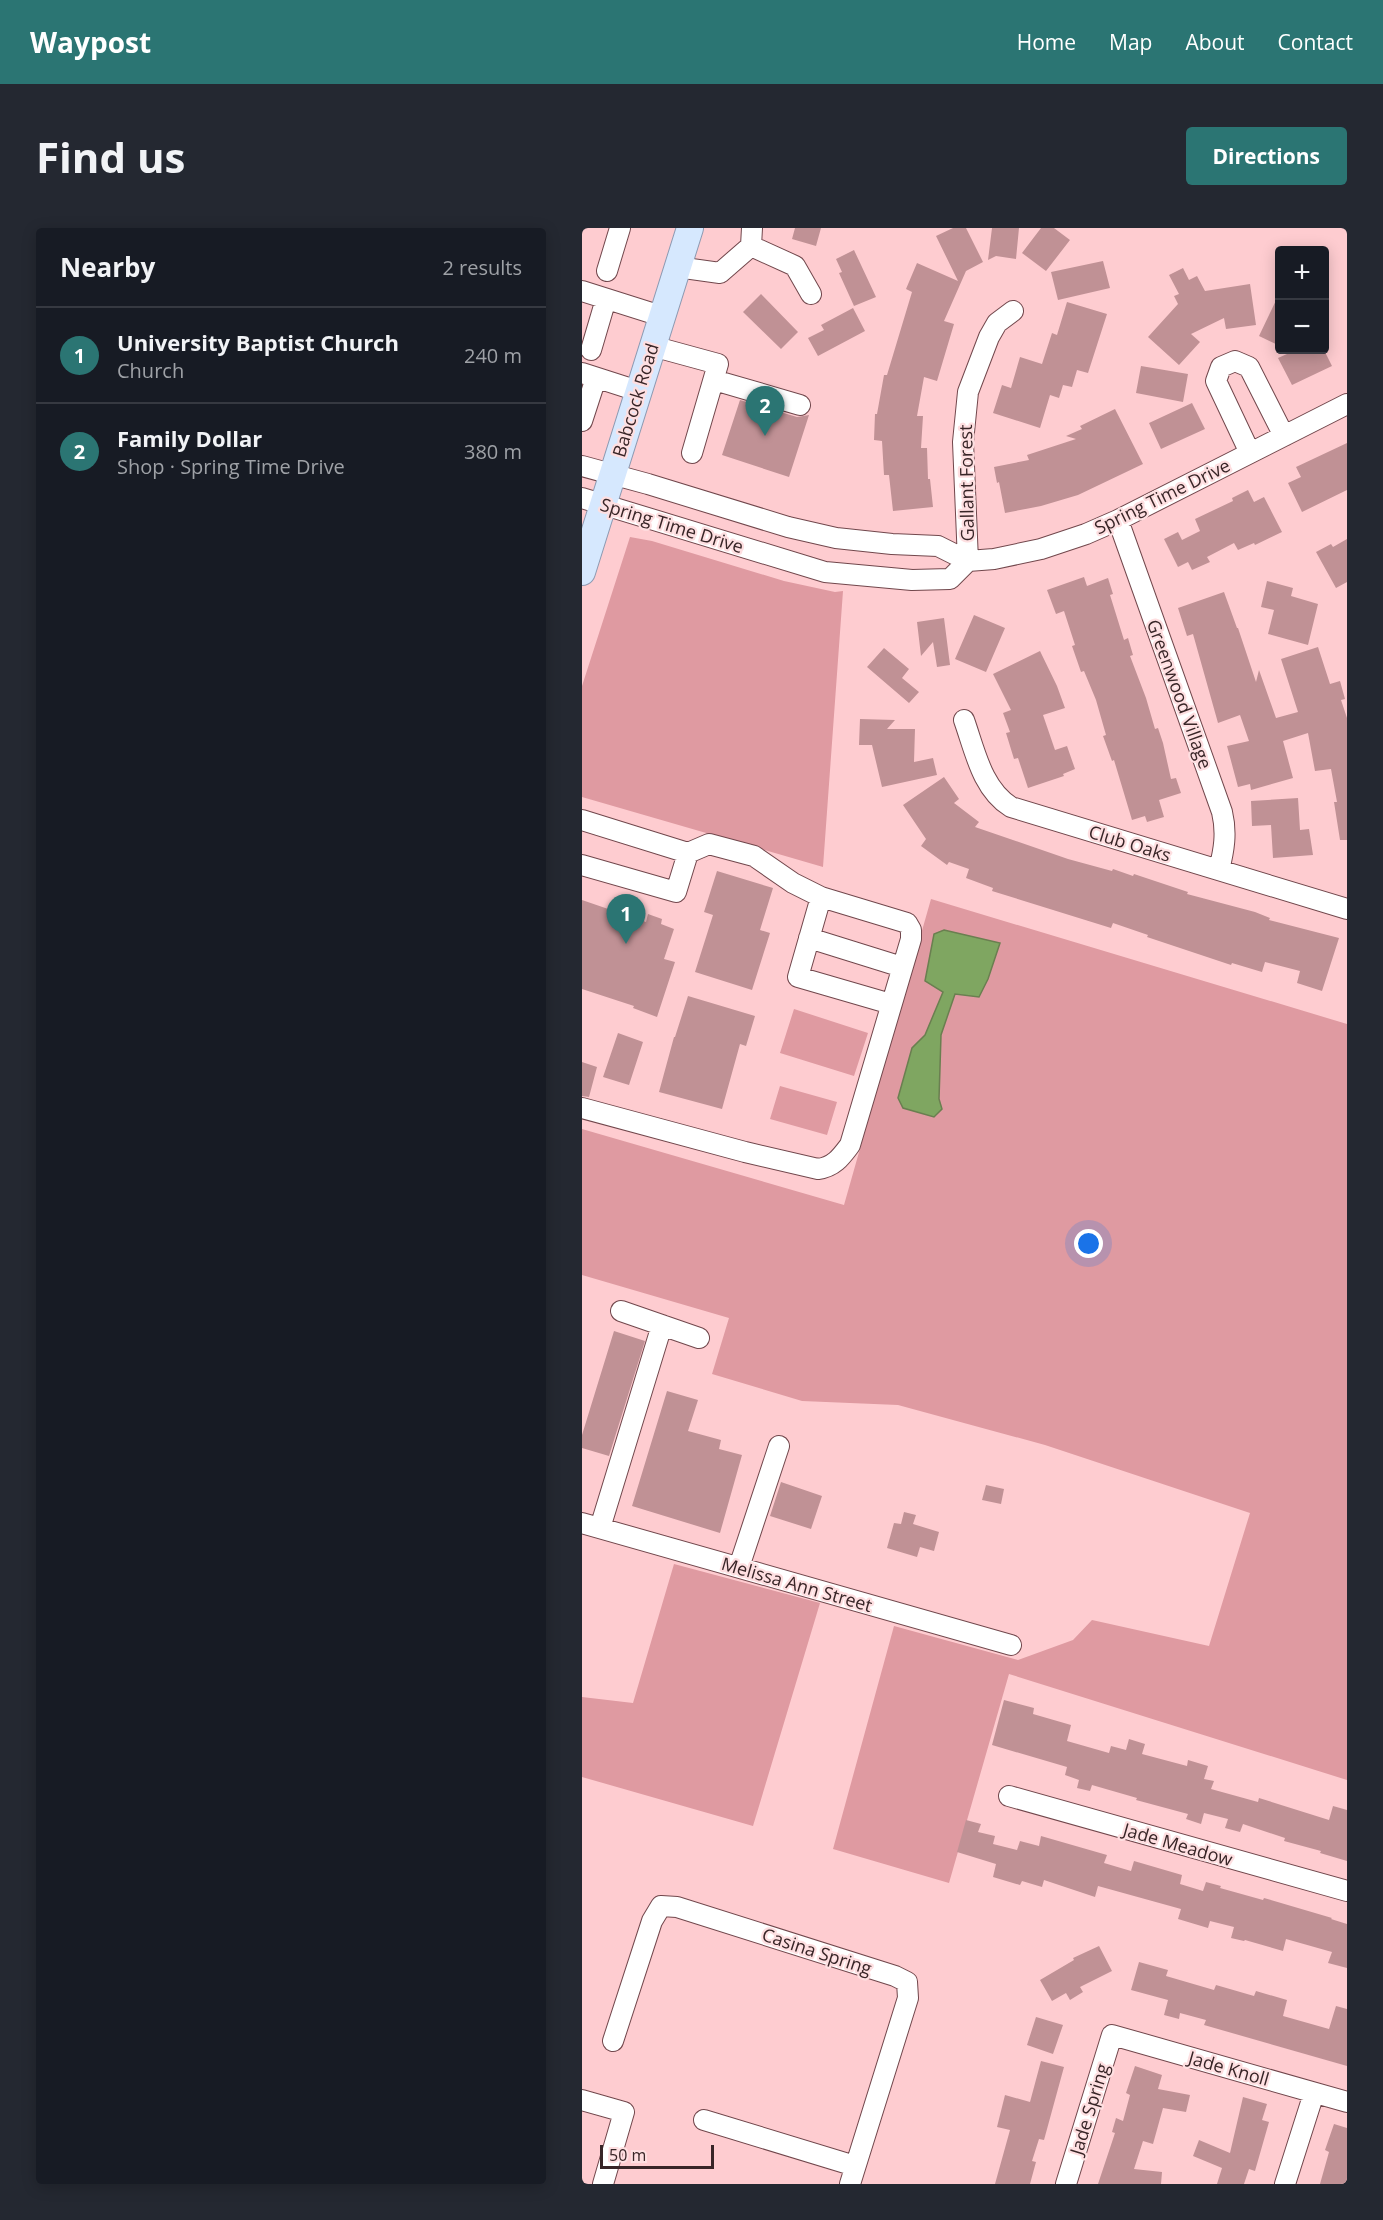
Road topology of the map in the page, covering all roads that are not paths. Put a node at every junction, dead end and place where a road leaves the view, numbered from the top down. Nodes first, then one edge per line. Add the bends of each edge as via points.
1 (620, 228) edge
2 (690, 228) edge
3 (751, 237) edge
4 (677, 267) junction
5 (607, 271) dead end
6 (582, 291) edge
7 (811, 294) dead end
8 (606, 298) junction
9 (1013, 311) dead end
10 (661, 316) junction
11 (652, 346) junction
12 (591, 350) dead end
13 (589, 376) edge
14 (714, 380) junction
15 (638, 391) junction
16 (1347, 404) edge
17 (800, 405) dead end
18 (582, 421) edge
19 (1284, 436) junction
20 (692, 453) dead end
21 (1250, 453) junction
22 (582, 466) edge
23 (612, 475) junction
24 (592, 501) edge
25 (1118, 520) junction
26 (968, 561) junction
27 (583, 568) edge
28 (964, 720) dead end
29 (582, 820) edge
30 (688, 853) junction
31 (582, 865) edge
32 (1218, 870) junction
33 (821, 897) junction
34 (1347, 909) edge
35 (809, 938) junction
36 (902, 967) junction
37 (891, 1004) junction
38 (582, 1108) edge
39 (621, 1311) dead end
40 (662, 1325) junction
41 (699, 1338) dead end
42 (779, 1446) dead end
43 (591, 1526) edge
44 (739, 1567) junction
45 (1011, 1645) dead end
46 (1009, 1796) dead end
47 (1347, 1891) edge
48 (1112, 2035) joint
49 (613, 2042) dead end
50 (1314, 2093) junction
51 (582, 2100) edge
52 (1347, 2102) edge
53 (704, 2120) dead end
54 (852, 2175) edge
55 (603, 2184) edge
56 (1065, 2184) edge
57 (1286, 2184) edge

1 - 5 street
2 - 4 main road, Babcock Road
3 - 4 street via 720,273
3 - 7 street via 795,266
4 - 10 main road, Babcock Road
6 - 8 street
8 - 10 street
8 - 12 street
9 - 26 street, Gallant Forest via 997,323 989,337 968,393 963,442
10 - 11 main road, Babcock Road
11 - 14 street via 718,364
11 - 15 main road, Babcock Road
13 - 15 street
13 - 18 street
14 - 17 street
14 - 20 street
15 - 23 main road, Babcock Road
16 - 19 street, Spring Time Drive
19 - 21 street, Spring Time Drive
19 - 21 street via 1249,367 1235,361 1221,367 1216,381
21 - 25 street, Spring Time Drive
22 - 23 street, Spring Time Drive
23 - 24 main road, Babcock Road
23 - 26 street, Spring Time Drive via 788,527 836,538 938,546
24 - 26 street, Spring Time Drive via 825,572 912,580 950,579
24 - 27 main road, Babcock Road
25 - 26 street, Spring Time Drive via 1041,549
25 - 32 street, Greenwood Village via 1222,812 1225,849
28 - 32 street, Club Oaks via 984,776 994,793 1011,807
29 - 30 street
30 - 31 street via 676,892
30 - 33 street via 709,844 754,856
32 - 34 street, Club Oaks
33 - 35 street
33 - 36 street via 907,923 911,939
35 - 36 street
35 - 37 street via 798,977
36 - 37 street
37 - 38 street via 850,1144 828,1168 745,1152
39 - 40 street
40 - 41 street
40 - 43 street
42 - 44 street
43 - 44 street, Melissa Ann Street
44 - 45 street, Melissa Ann Street
46 - 47 street, Jade Meadow
48 - 50 street, Jade Knoll
48 - 56 street, Jade Spring
49 - 54 street, Casina Spring via 652,1921 661,1906 677,1907 907,1982 908,1998
50 - 52 street, Jade Knoll
50 - 57 street
51 - 55 street via 624,2112
53 - 54 street

